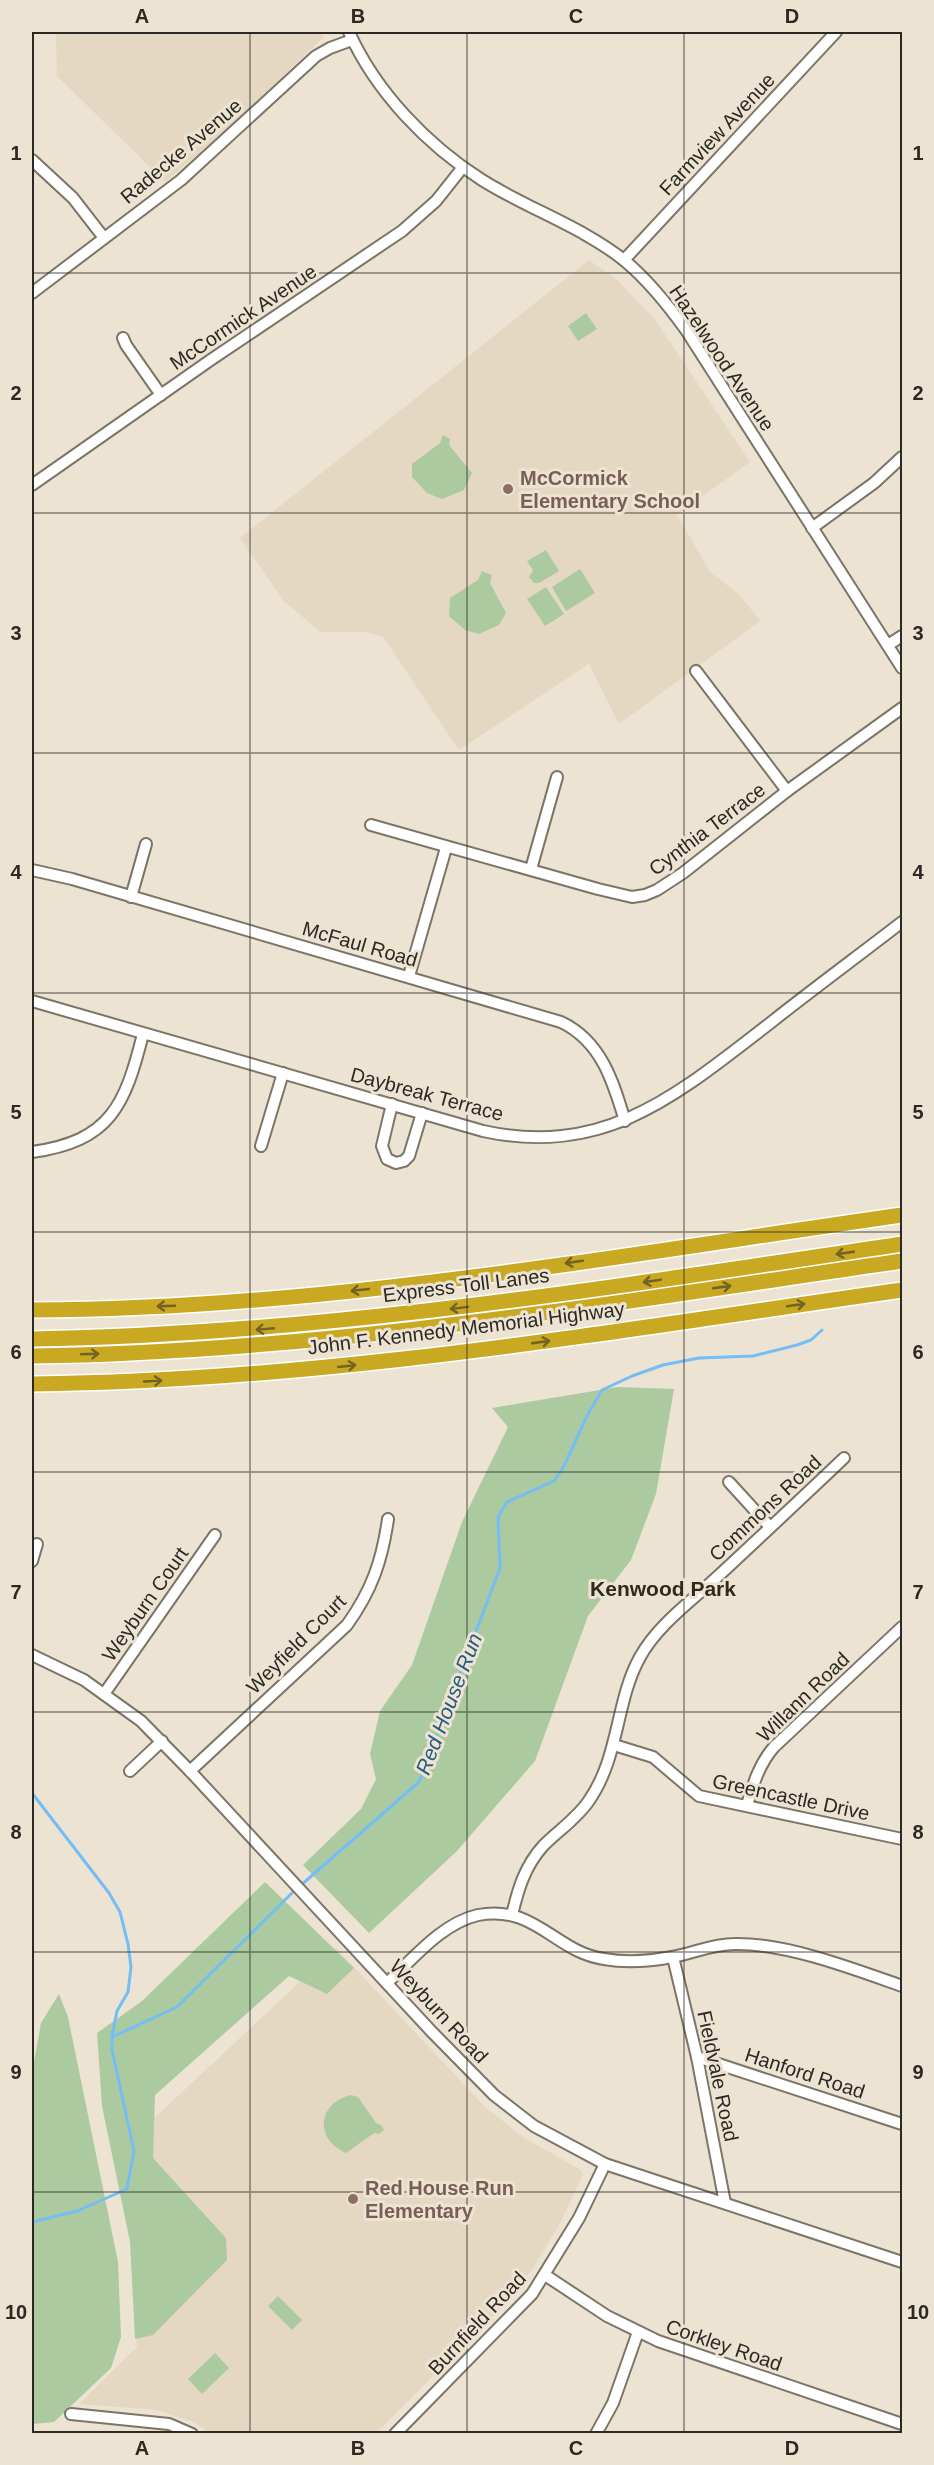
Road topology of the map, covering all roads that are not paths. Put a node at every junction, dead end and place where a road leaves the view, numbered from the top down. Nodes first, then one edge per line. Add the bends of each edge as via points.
1 (836, 32) edge
2 (351, 36) edge
3 (32, 160) edge
4 (463, 167) junction
5 (104, 238) junction
6 (624, 260) junction
7 (32, 293) edge
8 (123, 338) dead end
9 (161, 395) junction
10 (903, 457) edge
11 (32, 485) edge
12 (812, 528) junction
13 (903, 636) edge
14 (888, 645) junction
15 (903, 668) edge
16 (696, 671) dead end
17 (903, 708) edge
18 (557, 777) dead end
19 (788, 790) junction
20 (372, 825) dead end
21 (146, 844) dead end
22 (446, 848) junction
23 (531, 869) junction
24 (32, 870) edge
25 (131, 897) junction
26 (903, 922) edge
27 (409, 976) junction
28 (32, 1001) edge
29 (142, 1034) junction
30 (283, 1073) junction
31 (392, 1104) junction
32 (422, 1113) junction
33 (625, 1121) junction
34 (261, 1146) dead end
35 (32, 1152) edge
36 (903, 1215) edge
37 (903, 1244) edge
38 (903, 1261) edge
39 (903, 1290) edge
40 (32, 1310) edge
41 (32, 1340) edge
42 (32, 1356) edge
43 (32, 1384) edge
44 (844, 1458) dead end
45 (729, 1482) dead end
46 (388, 1519) dead end
47 (771, 1527) junction
48 (215, 1535) dead end
49 (37, 1544) dead end
50 (32, 1561) edge
51 (903, 1627) edge
52 (32, 1655) edge
53 (104, 1694) junction
54 (162, 1741) junction
55 (614, 1745) junction
56 (130, 1771) dead end
57 (190, 1771) junction
58 (747, 1805) junction
59 (903, 1839) edge
60 (512, 1915) junction
61 (673, 1957) junction
62 (387, 1983) junction
63 (903, 1986) edge
64 (697, 2057) junction
65 (903, 2124) edge
66 (605, 2164) junction
67 (725, 2203) junction
68 (903, 2262) edge
69 (545, 2275) junction
70 (638, 2332) junction
71 (71, 2414) dead end
72 (148, 2421) junction
73 (903, 2424) edge
74 (147, 2433) edge
75 (192, 2433) edge
76 (395, 2433) edge
77 (596, 2433) edge

1 - 6 street, Farmview Avenue
2 - 4 street, Hazelwood Avenue via 369,68 403,112
2 - 5 street, Radecke Avenue via 316,56 217,149
3 - 5 street via 73,198
4 - 6 street, Hazelwood Avenue
4 - 9 street, McCormick Avenue via 436,201 402,231
5 - 7 street, Radecke Avenue
6 - 12 street, Hazelwood Avenue via 674,313
8 - 9 street
9 - 11 street, McCormick Avenue
10 - 12 street
12 - 14 street, Hazelwood Avenue
13 - 14 street
14 - 15 street, Hazelwood Avenue
16 - 19 street
17 - 19 street, Cynthia Terrace
18 - 23 street
19 - 23 street, Cynthia Terrace via 683,873 645,895 624,896
20 - 22 street, Cynthia Terrace
21 - 25 street
22 - 23 street, Cynthia Terrace
22 - 27 street
24 - 25 street, McFaul Road
25 - 27 street, McFaul Road
26 - 33 street, Daybreak Terrace via 686,1086
27 - 33 street, McFaul Road via 574,1028 602,1060
28 - 29 street, Daybreak Terrace
29 - 30 street, Daybreak Terrace
29 - 35 street via 125,1094 110,1117 76,1142
30 - 31 street, Daybreak Terrace
30 - 34 street
31 - 32 street, Daybreak Terrace
31 - 32 street via 382,1146 387,1159 396,1163 409,1156
32 - 33 street, Daybreak Terrace via 483,1131 523,1137 594,1131
36 -> 40 highway via 410,1285 188,1305
37 -> 41 highway, Express Toll Lanes via 362,1320 210,1333
42 -> 38 highway, Express Toll Lanes via 210,1349 358,1336
43 -> 39 highway, John F. Kennedy Memorial Highway via 176,1380 475,1352
44 - 47 street, Commons Road
45 - 47 street
46 - 57 street, Weyfield Court via 376,1575 347,1625
47 - 55 street, Commons Road via 676,1614 646,1648 630,1684
48 - 53 street, Weyburn Court
49 - 50 street
51 - 58 street, Willann Road via 774,1747 755,1779
52 - 53 street, Weyburn Road
53 - 54 street, Weyburn Road
54 - 56 street
54 - 57 street, Weyburn Road
55 - 58 street, Greencastle Drive via 653,1757 699,1796
55 - 60 street, Commons Road via 606,1770 588,1802 530,1864
57 - 62 street, Weyburn Road
58 - 59 street, Greencastle Drive
60 - 61 street via 531,1921 587,1955 622,1961
60 - 62 street via 481,1915 456,1924
61 - 63 street via 718,1945 758,1946 824,1960
61 - 64 street, Fieldvale Road
62 - 66 street, Weyburn Road via 494,2095 534,2126
64 - 65 street, Hanford Road
64 - 67 street, Fieldvale Road
66 - 67 street, Weyburn Road
66 - 69 street, Burnfield Road
67 - 68 street, Weyburn Road
69 - 70 street, Corkley Road
69 - 76 street, Burnfield Road via 520,2309
70 - 73 street, Corkley Road
70 - 77 street via 614,2403
71 - 72 street
72 - 74 street
72 - 75 street

